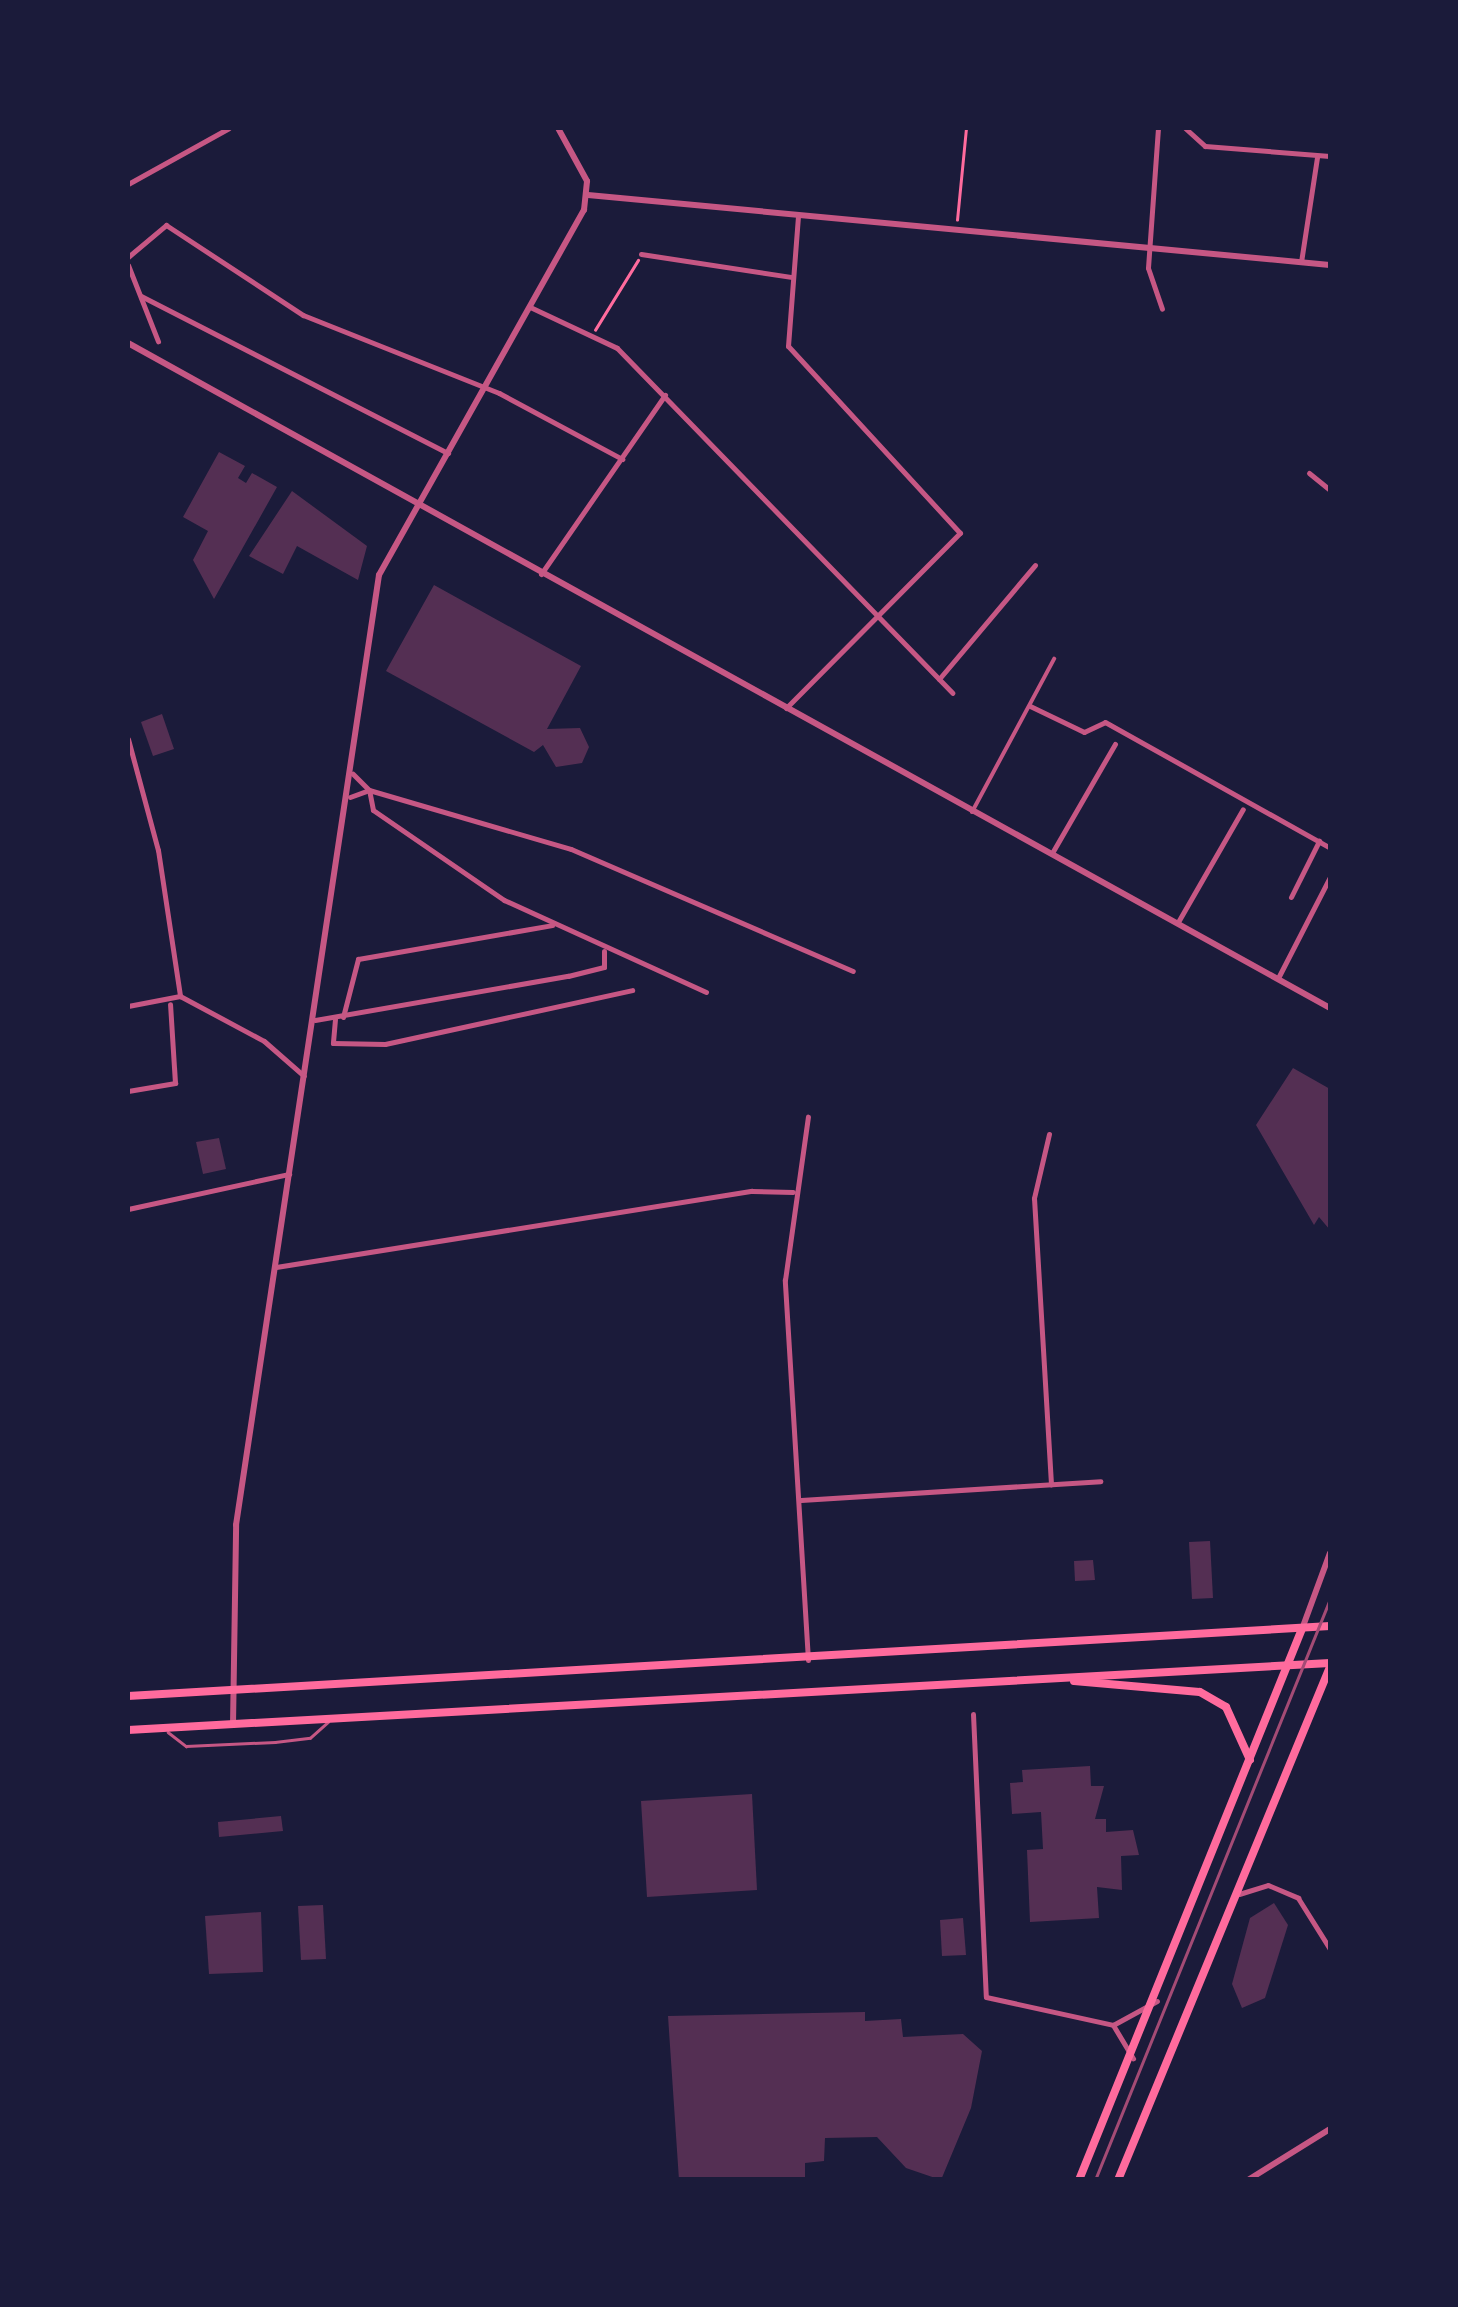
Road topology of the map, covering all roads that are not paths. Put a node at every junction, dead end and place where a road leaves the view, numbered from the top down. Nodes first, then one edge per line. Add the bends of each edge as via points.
1 (230, 128) edge
2 (558, 128) edge
3 (1158, 128) edge
4 (1185, 128) edge
5 (1318, 155) junction
6 (1330, 156) edge
7 (128, 184) edge
8 (588, 195) junction
9 (798, 218) junction
10 (1149, 247) junction
11 (641, 254) road end
12 (128, 257) edge
13 (1301, 262) junction
14 (128, 265) edge
15 (1330, 265) edge
16 (792, 277) junction
17 (141, 296) junction
18 (530, 306) junction
19 (1162, 310) dead end
20 (158, 341) dead end
21 (128, 343) edge
22 (484, 390) junction
23 (664, 395) junction
24 (448, 453) junction
25 (622, 459) junction
26 (1309, 473) dead end
27 (1330, 490) edge
28 (418, 504) junction
29 (1036, 565) dead end
30 (541, 574) junction
31 (872, 614) junction
32 (1054, 659) dead end
33 (939, 679) junction
34 (952, 692) dead end
35 (1030, 706) junction
36 (786, 708) junction
37 (128, 740) edge
38 (1115, 744) dead end
39 (352, 774) junction
40 (369, 790) junction
41 (350, 797) junction
42 (1243, 809) dead end
43 (972, 812) junction
44 (1320, 841) junction
45 (1330, 848) edge
46 (1052, 854) junction
47 (1330, 878) edge
48 (1291, 898) dead end
49 (1178, 922) junction
50 (552, 925) junction
51 (604, 951) junction
52 (852, 971) dead end
53 (1278, 978) junction
54 (632, 990) dead end
55 (706, 992) dead end
56 (180, 996) junction
57 (170, 1004) junction
58 (128, 1006) edge
59 (1330, 1008) edge
60 (339, 1018) junction
61 (315, 1020) junction
62 (306, 1078) junction
63 (128, 1091) edge
64 (808, 1117) dead end
65 (1049, 1134) dead end
66 (292, 1174) junction
67 (793, 1192) junction
68 (128, 1208) edge
69 (276, 1268) junction
70 (1100, 1481) dead end
71 (1051, 1484) junction
72 (800, 1500) junction
73 (1330, 1553) edge
74 (1330, 1626) edge
75 (1302, 1629) junction
76 (808, 1660) junction
77 (1288, 1665) junction
78 (1330, 1665) edge
79 (1065, 1678) junction
80 (233, 1691) junction
81 (128, 1696) edge
82 (973, 1714) dead end
83 (330, 1720) junction
84 (233, 1725) junction
85 (164, 1728) junction
86 (128, 1730) edge
87 (1251, 1764) junction
88 (1234, 1900) junction
89 (1330, 1949) edge
90 (1157, 2001) junction
91 (1113, 2025) junction
92 (1133, 2058) junction
93 (1330, 2130) edge
94 (1079, 2180) edge
95 (1118, 2180) edge
96 (1248, 2180) edge

1 - 7 street
2 - 8 street
3 - 10 street
4 - 5 street via 1206,146
5 - 6 street
5 - 13 street
8 - 9 street
8 - 18 street
9 - 10 street
9 - 16 street
10 - 13 street
10 - 19 street
11 - 16 street
12 - 22 street via 166,225 291,308
13 - 15 street
14 - 17 street
16 - 31 street via 791,351 960,532
17 - 20 street
17 - 24 street
18 - 22 street
18 - 23 street via 593,333
21 - 28 street
22 - 24 street
22 - 25 street
23 - 25 street
23 - 31 street
24 - 28 street
25 - 30 street
26 - 27 street
28 - 30 street
28 - 39 street via 379,575
29 - 33 street
30 - 36 street
31 - 33 street
31 - 36 street
32 - 35 street
33 - 34 street
35 - 43 street
35 - 44 street via 1084,732 1098,720
36 - 43 street
37 - 56 street via 158,850
38 - 46 street
39 - 40 street
39 - 41 street
40 - 41 street
40 - 50 street via 373,810
40 - 52 street via 571,849
41 - 61 street
42 - 49 street
43 - 46 street
44 - 45 street
44 - 48 street
46 - 49 street
47 - 53 street
49 - 53 street
50 - 51 street
50 - 60 street via 358,959
51 - 55 street
51 - 60 street via 604,968
53 - 59 street
54 - 60 street via 385,1044 333,1043
56 - 57 street
56 - 62 street via 264,1041
57 - 58 street
57 - 63 street via 175,1083
60 - 61 street
61 - 62 street
62 - 66 street
64 - 67 street
65 - 71 street via 1034,1198
66 - 68 street
66 - 69 street
67 - 69 street via 762,1189
67 - 72 street via 785,1280
69 - 80 street via 236,1524
70 - 71 street
71 - 72 street
72 - 76 street
73 - 75 street
74 - 75 main road
75 - 76 main road
75 - 77 main road
76 - 80 main road
77 - 78 main road
77 - 79 main road
77 - 87 main road
78 - 88 main road
79 - 83 main road
79 - 87 main road via 1200,1692 1237,1723
80 - 81 main road
80 - 84 street
82 - 91 street via 986,1996
83 - 84 main road
83 - 85 lane via 310,1738 275,1742 186,1746
84 - 85 main road
85 - 86 main road
87 - 90 main road
88 - 89 street via 1268,1885 1298,1898
88 - 95 main road
90 - 91 street
90 - 92 main road
91 - 92 street
92 - 94 main road
93 - 96 street

